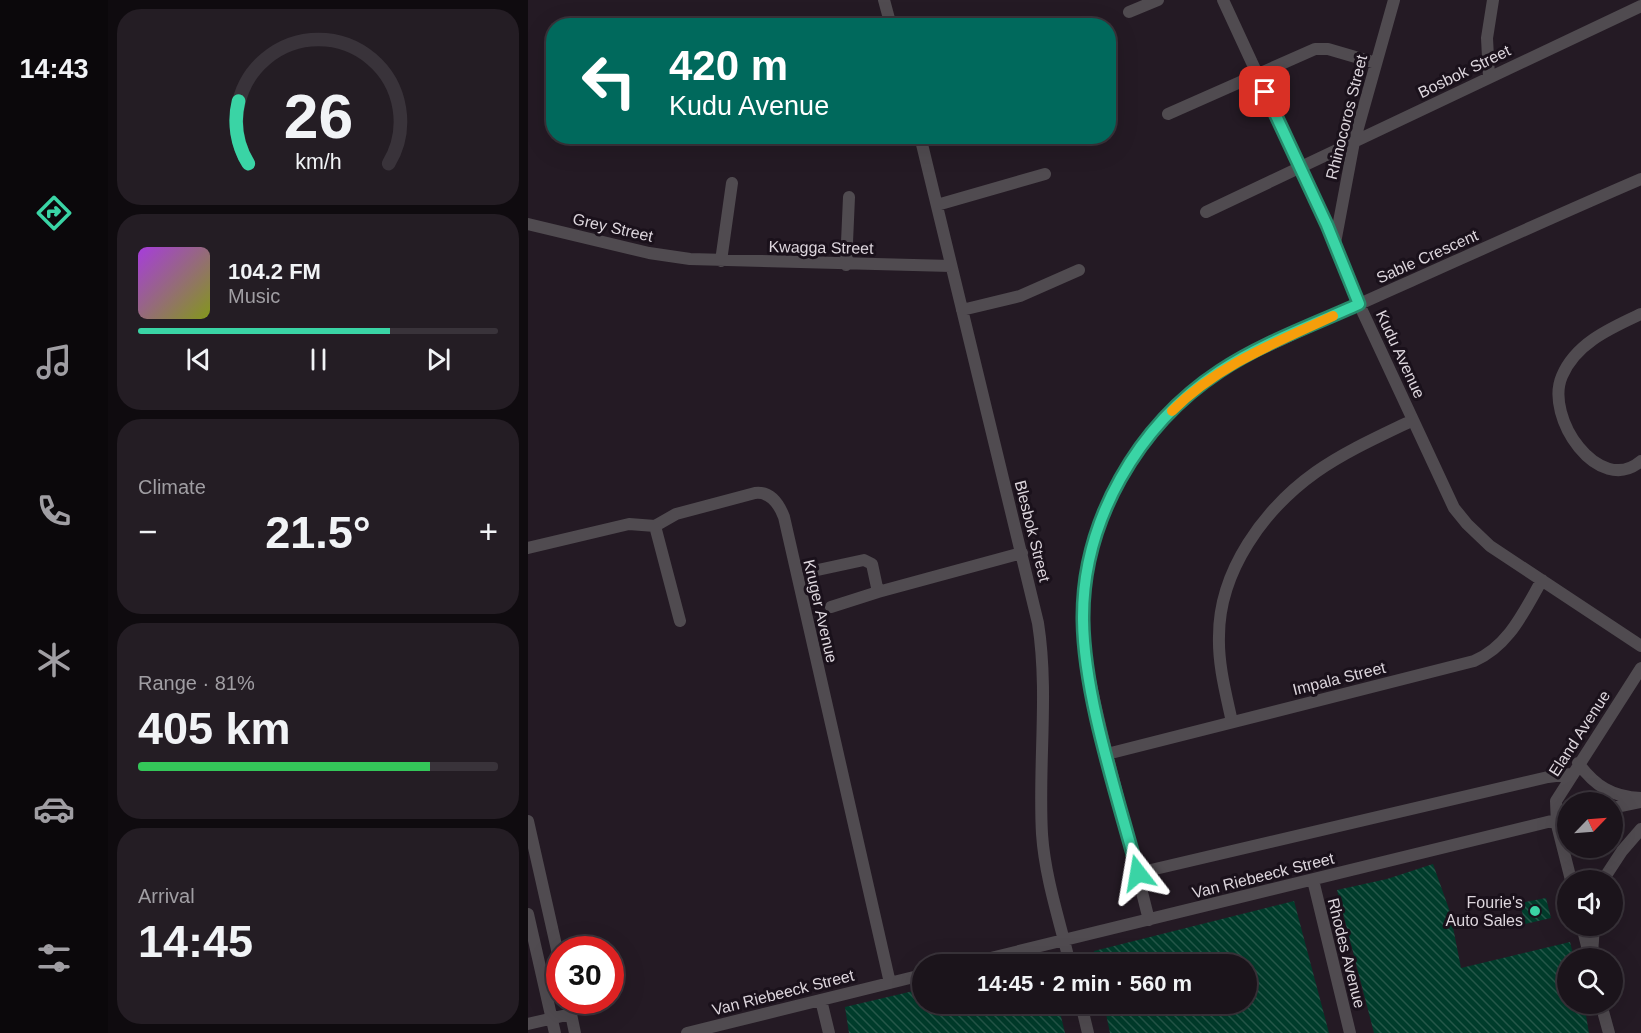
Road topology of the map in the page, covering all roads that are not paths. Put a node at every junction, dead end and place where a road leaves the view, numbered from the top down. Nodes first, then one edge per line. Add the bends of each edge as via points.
1 (884, 0) edge
2 (1158, 0) edge
3 (1223, 0) edge
4 (1394, 0) edge
5 (1493, 0) edge
6 (1641, 6) edge
7 (1129, 12) dead end
8 (889, 18) edge
9 (1376, 63) junction
10 (1257, 73) junction
11 (1489, 77) junction
12 (1168, 114) dead end
13 (1354, 142) junction
14 (922, 144) edge
15 (1301, 167) junction
16 (1045, 174) dead end
17 (1641, 179) edge
18 (732, 183) dead end
19 (849, 197) dead end
20 (938, 205) junction
21 (1206, 212) dead end
22 (528, 224) edge
23 (1335, 243) junction
24 (690, 259) joint
25 (721, 261) junction
26 (846, 264) junction
27 (951, 266) junction
28 (1079, 270) dead end
29 (1359, 304) junction
30 (962, 310) junction
31 (1641, 314) edge
32 (1413, 420) junction
33 (1641, 461) edge
34 (655, 526) junction
35 (528, 548) edge
36 (1022, 553) junction
37 (813, 571) dead end
38 (1542, 580) junction
39 (878, 592) junction
40 (831, 607) dead end
41 (680, 621) dead end
42 (1641, 646) edge
43 (1641, 668) edge
44 (1232, 722) junction
45 (1107, 754) junction
46 (1578, 764) junction
47 (1571, 774) junction
48 (1561, 792) edge
49 (1641, 800) edge
50 (1623, 805) edge
51 (1557, 819) edge
52 (528, 821) edge
53 (1641, 829) edge
54 (1609, 870) edge
55 (1138, 873) junction
56 (1313, 880) junction
57 (528, 914) edge
58 (1149, 920) junction
59 (554, 936) edge
60 (1064, 941) junction
61 (1009, 954) edge
62 (1067, 954) edge
63 (912, 978) edge
64 (890, 983) junction
65 (821, 1000) junction
66 (571, 1014) joint
67 (1083, 1014) edge
68 (1604, 1014) edge
69 (551, 1019) junction
70 (528, 1024) edge
71 (555, 1033) edge
72 (575, 1033) edge
73 (687, 1033) edge
74 (829, 1033) edge
75 (1088, 1033) edge
76 (1350, 1033) edge
77 (1609, 1033) edge

1 - 8 street
2 - 7 street
3 - 10 street, Kudu Avenue
4 - 9 street, Rhinocoros Street
5 - 11 street via 1487,38
6 - 11 street, Bosbok Street
9 - 10 street via 1322,48
9 - 13 street, Rhinocoros Street
10 - 12 street
10 - 15 street, Kudu Avenue
11 - 13 street, Bosbok Street
13 - 15 street, Bosbok Street
13 - 23 street, Rhinocoros Street
14 - 20 street, Blesbok Street
15 - 21 street, Bosbok Street
15 - 23 street, Kudu Avenue
16 - 20 street
17 - 29 street, Sable Crescent
18 - 25 street
19 - 26 street
20 - 27 street, Blesbok Street
22 - 24 street, Grey Street
23 - 29 street, Kudu Avenue
24 - 25 street, Kwagga Street
25 - 26 street, Kwagga Street
26 - 27 street, Kwagga Street
27 - 30 street, Blesbok Street
28 - 30 street via 1020,296
29 - 32 street, Kudu Avenue
29 - 45 street, Sable Crescent via 1238,360 1213,376 1170,412 1124,471 1097,531 1084,598 1086,652
30 - 36 street, Blesbok Street
31 - 33 street via 1602,333 1581,350 1563,375 1558,403 1570,437 1597,462 1622,470
32 - 38 street, Kudu Avenue via 1447,497 1461,517 1490,546
32 - 44 street via 1317,471 1278,505 1245,548 1229,582 1220,615 1221,662
34 - 35 street, Kruger Avenue via 629,524
34 - 41 street
34 - 64 street, Kruger Avenue via 676,514 758,492 771,496 781,510
36 - 39 street
36 - 60 street, Blesbok Street via 1040,638 1042,838
37 - 39 street via 864,560 872,564
38 - 42 street, Kudu Avenue
38 - 44 street, Impala Street via 1506,638 1483,657
39 - 40 street
43 - 46 street, Eland Avenue
44 - 45 street, Impala Street
45 - 55 street, Sable Crescent
46 - 47 street, Eland Avenue
46 - 49 street via 1600,788
47 - 48 street, Eland Avenue
47 - 55 street, Van Riebeeck Street
49 - 50 street
51 - 56 street, Van Riebeeck Street
52 - 59 street
53 - 54 street
55 - 58 street, Sable Crescent
56 - 58 street, Van Riebeeck Street
56 - 76 street, Rhodes Avenue
57 - 69 street
58 - 60 street, Van Riebeeck Street
60 - 61 street, Van Riebeeck Street
60 - 62 street, Blesbok Street
63 - 64 street, Van Riebeeck Street
64 - 65 street, Van Riebeeck Street
65 - 73 street, Van Riebeeck Street
65 - 74 street
66 - 69 street
66 - 72 street
67 - 75 street
68 - 77 street
69 - 70 street
69 - 71 street

